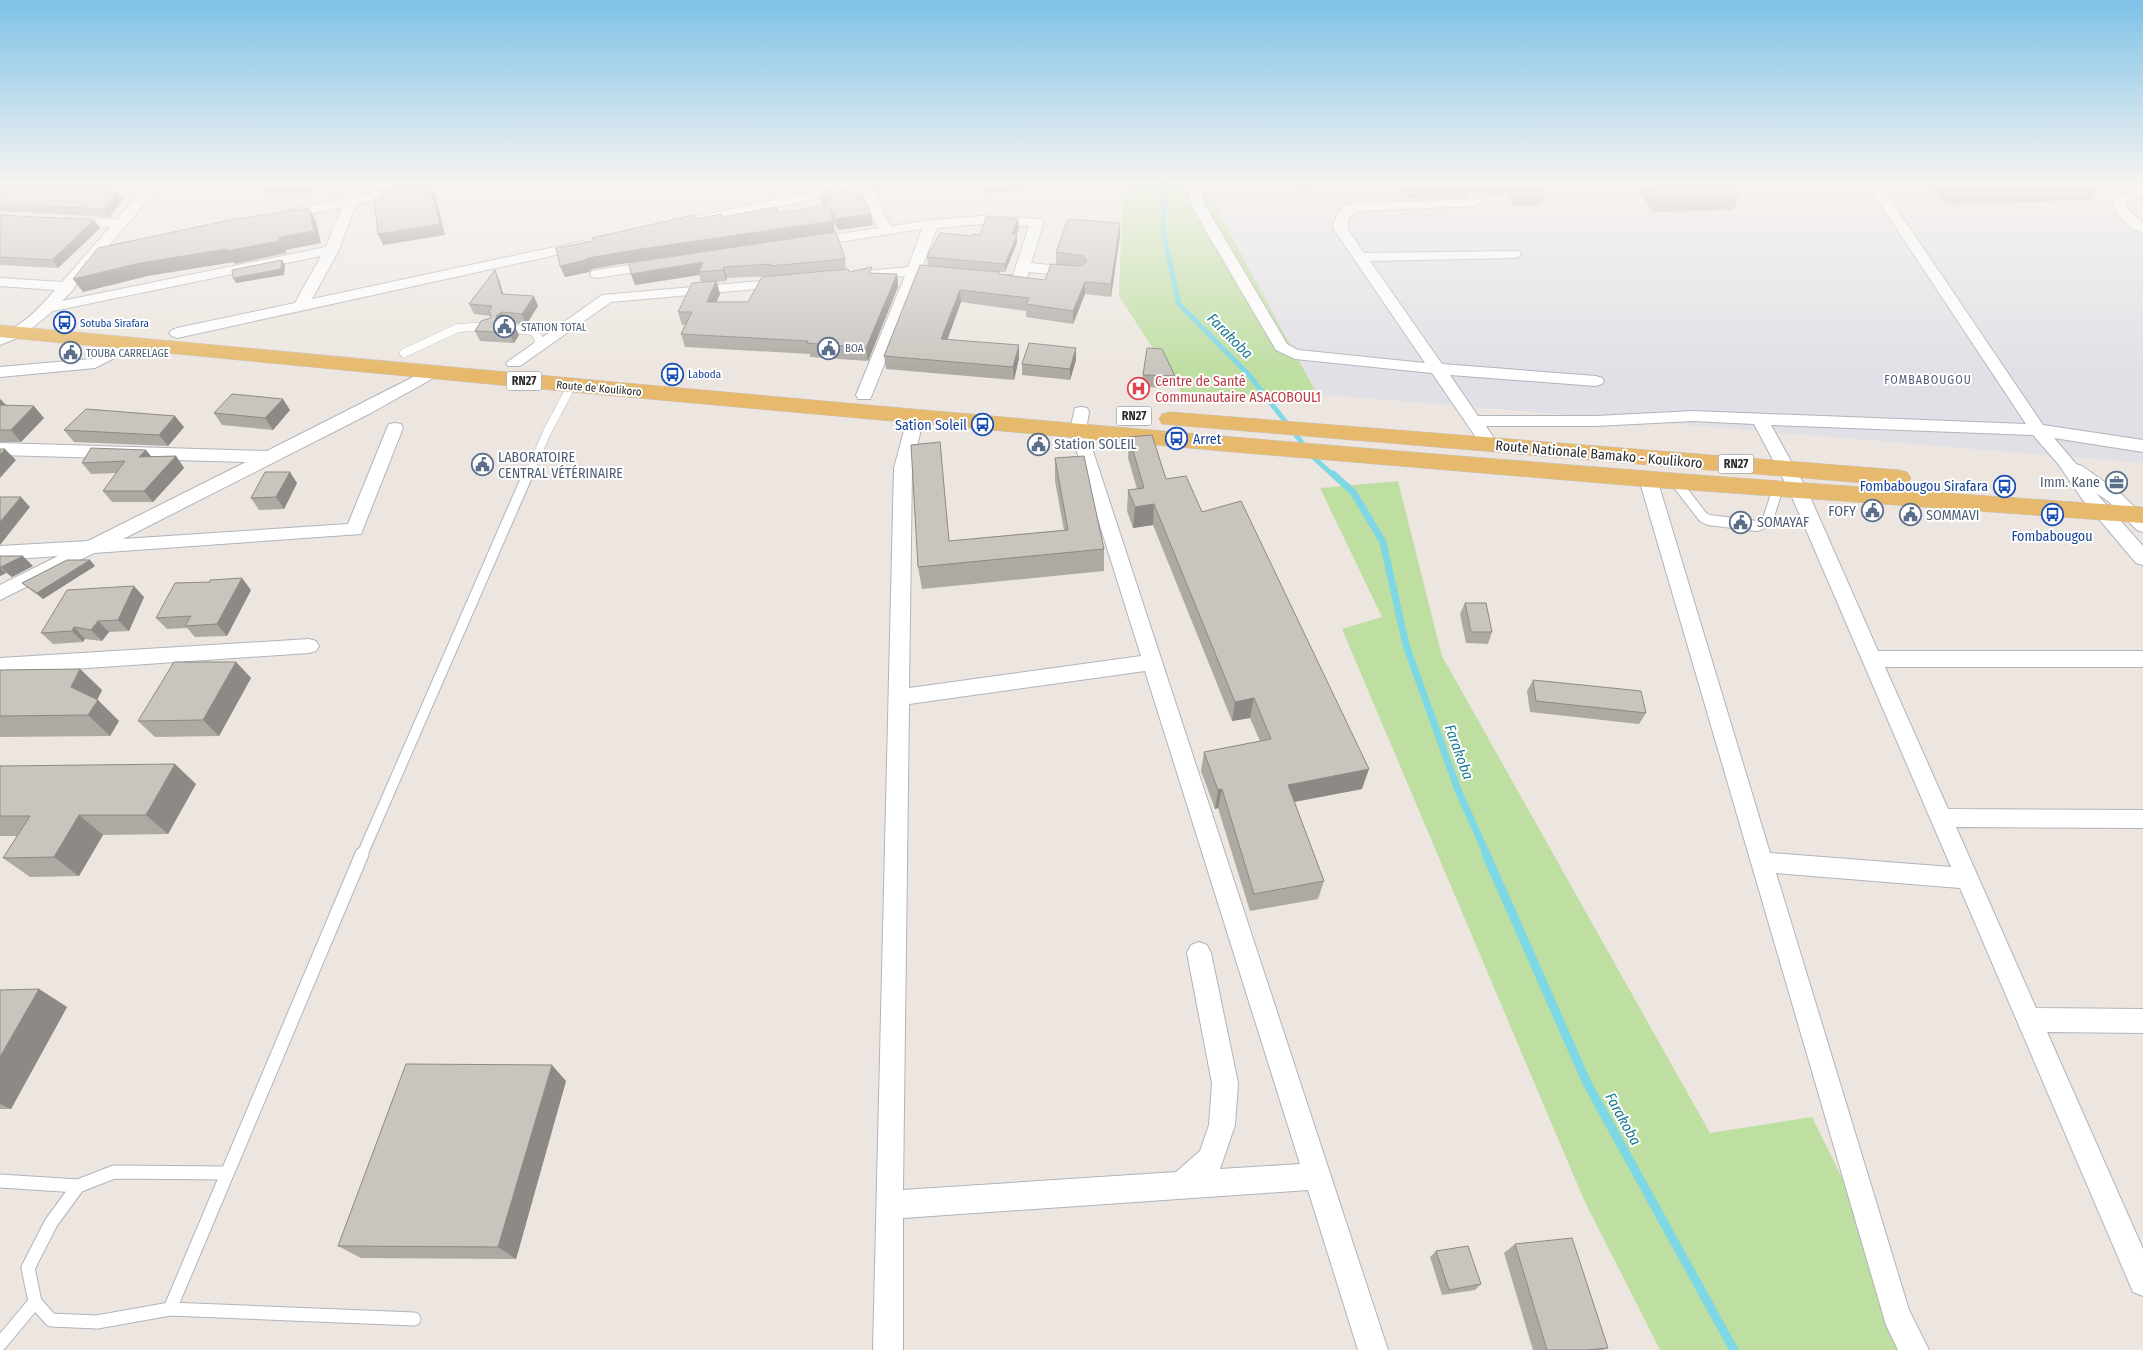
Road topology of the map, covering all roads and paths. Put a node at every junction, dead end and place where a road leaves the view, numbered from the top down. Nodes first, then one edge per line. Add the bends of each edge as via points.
1 (101, 247) edge
2 (333, 247) edge
3 (572, 247) edge
4 (591, 247) edge
5 (923, 247) edge
6 (1029, 247) edge
7 (1222, 247) edge
8 (1353, 247) edge
9 (1916, 247) edge
10 (332, 250) junction
11 (112, 253) edge
12 (1514, 254) dead end
13 (93, 257) junction
14 (1360, 257) junction
15 (674, 262) edge
16 (1023, 267) junction
17 (914, 271) junction
18 (1078, 272) edge
19 (597, 274) junction
20 (962, 275) edge
21 (845, 277) edge
22 (981, 277) edge
23 (0, 282) edge
24 (796, 282) edge
25 (68, 287) junction
26 (607, 298) junction
27 (301, 306) junction
28 (0, 319) edge
29 (490, 326) edge
30 (19, 327) edge
31 (506, 328) edge
32 (177, 333) junction
33 (131, 344) junction
34 (539, 345) junction
35 (404, 353) junction
36 (514, 363) junction
37 (1438, 369) junction
38 (0, 372) edge
39 (433, 372) junction
40 (1596, 381) dead end
41 (572, 385) junction
42 (864, 395) junction
43 (916, 416) junction
44 (1032, 417) junction
45 (1760, 419) junction
46 (1473, 420) junction
47 (1080, 421) junction
48 (395, 428) dead end
49 (2038, 430) junction
50 (1490, 445) junction
51 (1384, 446) junction
52 (2143, 446) edge
53 (0, 450) edge
54 (270, 457) junction
55 (2065, 461) junction
56 (1648, 479) junction
57 (1675, 481) junction
58 (1788, 482) junction
59 (2102, 501) junction
60 (2140, 514) edge
61 (92, 547) junction
62 (0, 553) edge
63 (2143, 558) edge
64 (0, 593) edge
65 (309, 646) dead end
66 (1873, 659) junction
67 (2143, 659) edge
68 (1152, 662) junction
69 (0, 666) edge
70 (899, 697) junction
71 (1942, 818) junction
72 (2143, 819) edge
73 (1762, 862) junction
74 (1967, 878) junction
75 (1199, 953) dead end
76 (2028, 1020) junction
77 (2143, 1021) edge
78 (226, 1173) junction
79 (1317, 1176) junction
80 (0, 1181) edge
81 (1182, 1185) junction
82 (78, 1186) junction
83 (889, 1206) junction
84 (2143, 1282) edge
85 (35, 1302) junction
86 (170, 1309) junction
87 (414, 1319) dead end
88 (0, 1344) edge
89 (888, 1350) edge
90 (1373, 1350) edge
91 (1914, 1350) edge

1 - 13 street
2 - 10 street
3 - 27 street
4 - 19 street
5 - 17 street
6 - 16 street
7 - 37 street via 1281,347 1296,354
8 - 14 street
9 - 49 street
10 - 27 street
10 - 30 street
11 - 13 street
12 - 14 street
13 - 25 street
14 - 37 street
15 - 19 street
16 - 18 street
16 - 22 street via 1019,280
17 - 20 street
17 - 21 street
17 - 42 street
19 - 26 street
23 - 25 street
24 - 26 street
25 - 30 street
26 - 34 street
27 - 32 street
28 - 30 main road, RN27
29 - 35 lane via 458,328
30 - 32 main road, Route de Koulikoro / RN27
30 - 33 main road, Route de Koulikoro / RN27
31 - 34 lane via 534,332
32 - 35 main road, Route de Koulikoro / RN27
33 - 38 street via 95,363
33 - 39 main road, Route de Koulikoro / RN27
34 - 36 street
35 - 36 main road, Route de Koulikoro / RN27
36 - 42 main road, Route de Koulikoro / RN27
37 - 40 street
37 - 46 street
39 - 41 main road, Route de Koulikoro / RN27
39 - 54 street
41 - 43 main road, Route de Koulikoro / RN27
41 - 78 lane via 547,432
42 - 44 main road, Route de Koulikoro / RN27
43 - 44 main road, Route de Koulikoro / RN27
43 - 70 street via 904,468
44 - 47 main road, RN27
45 - 46 street via 1693,416
45 - 49 street
45 - 58 street
46 - 50 street
47 - 51 main road, RN27
47 - 68 street
48 - 61 street via 355,530
49 - 52 street
49 - 55 street
50 - 51 main road, Route Nationale Bamako - Koulikoro / RN27
50 - 58 main road, Route Nationale Bamako - Koulikoro / RN27
51 - 56 main road, Route Nationale Bamako - Koulikoro / RN27
53 - 54 street
54 - 61 street
55 - 59 street
55 - 59 street
56 - 57 main road, Route Nationale Bamako - Koulikoro / RN27
56 - 73 street
57 - 58 main road, Route Nationale Bamako - Koulikoro / RN27
57 - 58 lane via 1709,520 1757,526 1767,522
58 - 59 main road, Route Nationale Bamako - Koulikoro / RN27
58 - 66 street
59 - 60 main road, Route Nationale Bamako - Koulikoro / RN27
59 - 63 street
61 - 62 street
61 - 64 street
65 - 69 street
66 - 67 street
66 - 71 street
68 - 70 street
68 - 79 street
70 - 83 street
71 - 72 street
71 - 74 street
73 - 74 street
73 - 91 street via 1896,1316
74 - 76 street
75 - 81 street via 1225,1083 1222,1125 1211,1159
76 - 77 street
76 - 84 street
78 - 82 lane via 114,1172
78 - 86 lane
79 - 81 street
79 - 90 street
80 - 82 lane
81 - 83 street
82 - 85 lane via 51,1224 28,1268
83 - 89 street
85 - 86 lane via 51,1320 97,1322
85 - 88 lane
86 - 87 lane

